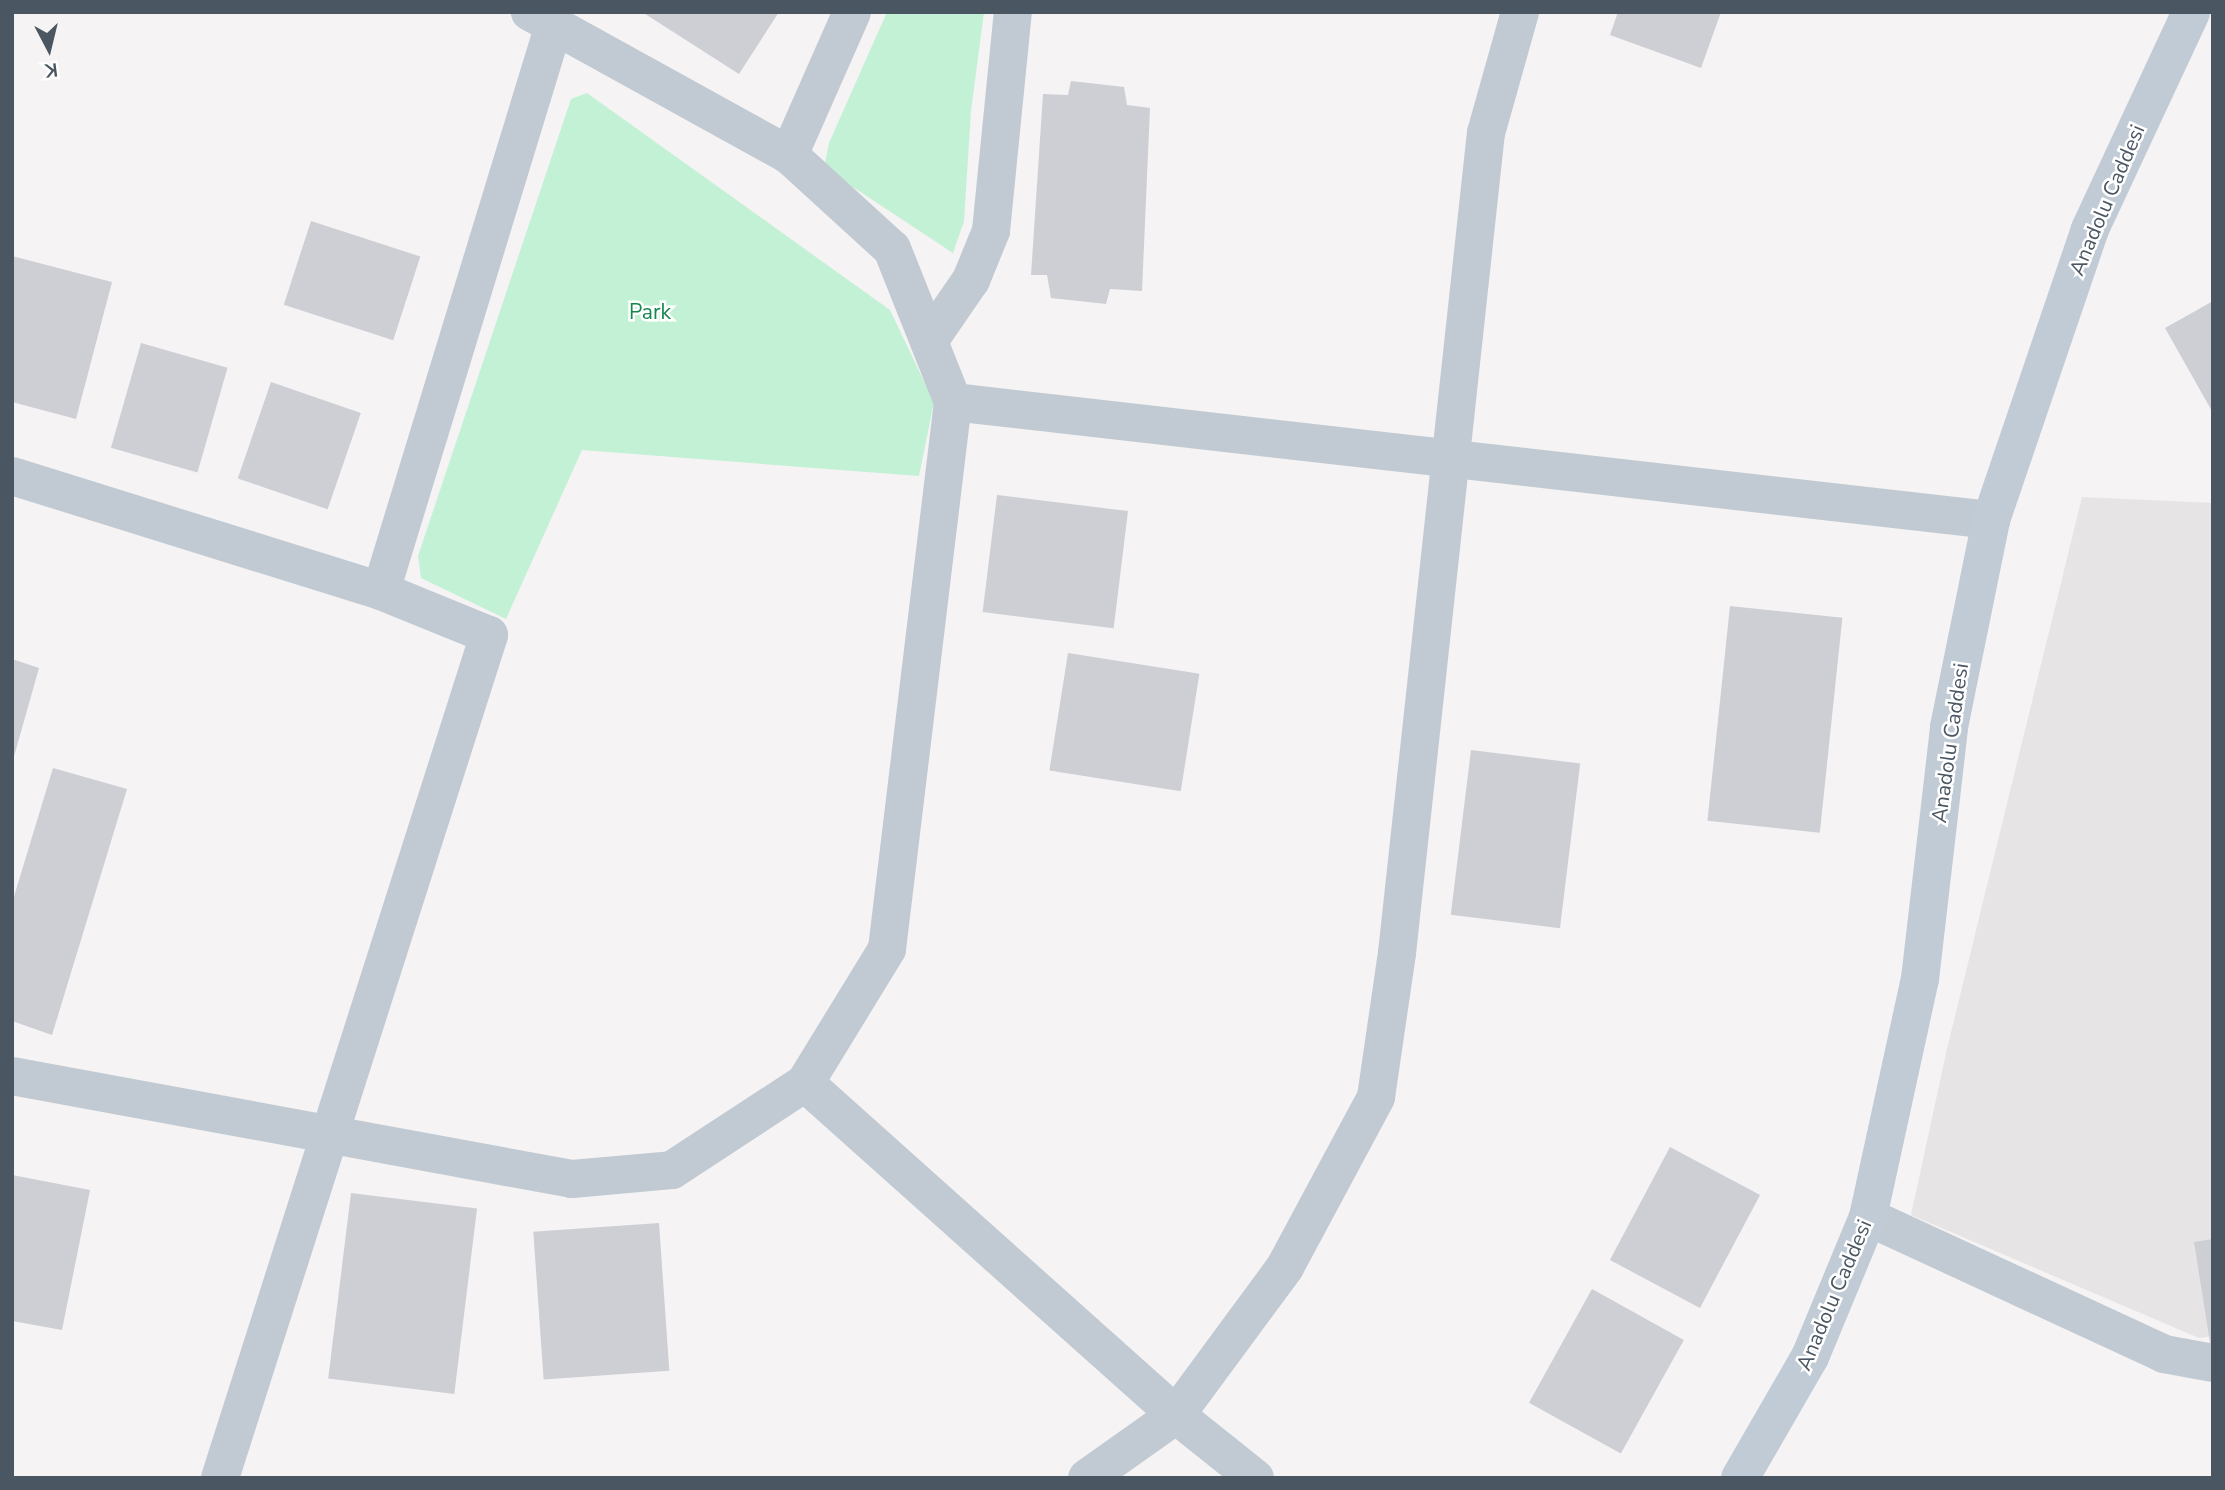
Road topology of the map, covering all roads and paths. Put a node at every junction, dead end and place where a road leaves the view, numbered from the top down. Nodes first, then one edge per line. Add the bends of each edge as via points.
1 (852, 12) edge
2 (1013, 12) edge
3 (1520, 12) edge
4 (2190, 12) edge
5 (542, 20) edge
6 (789, 155) junction
7 (929, 341) junction
8 (953, 402) junction
9 (1447, 460) junction
10 (12, 476) edge
11 (1991, 520) junction
12 (381, 591) junction
13 (12, 1076) edge
14 (804, 1083) junction
15 (328, 1132) junction
16 (1868, 1217) junction
17 (2213, 1363) edge
18 (1176, 1415) junction
19 (220, 1478) edge
20 (1087, 1478) edge
21 (1255, 1478) edge
22 (1740, 1478) edge

1 - 6 street
2 - 7 street via 991,230 971,280
3 - 9 street via 1486,133
4 - 11 street, Anadolu Caddesi via 2090,229
5 - 6 street
5 - 12 street
6 - 7 street via 892,249
7 - 8 street
8 - 9 street
8 - 14 street via 887,949
9 - 11 street
9 - 18 street via 1397,953 1376,1097 1284,1267
10 - 12 street
11 - 16 street, Anadolu Caddesi via 1949,727 1920,979
12 - 15 street via 489,635
13 - 15 street
14 - 15 street via 672,1170 572,1179
14 - 18 street
15 - 19 street
16 - 17 street via 2164,1354
16 - 22 street, Anadolu Caddesi via 1810,1357
18 - 20 street
18 - 21 street

